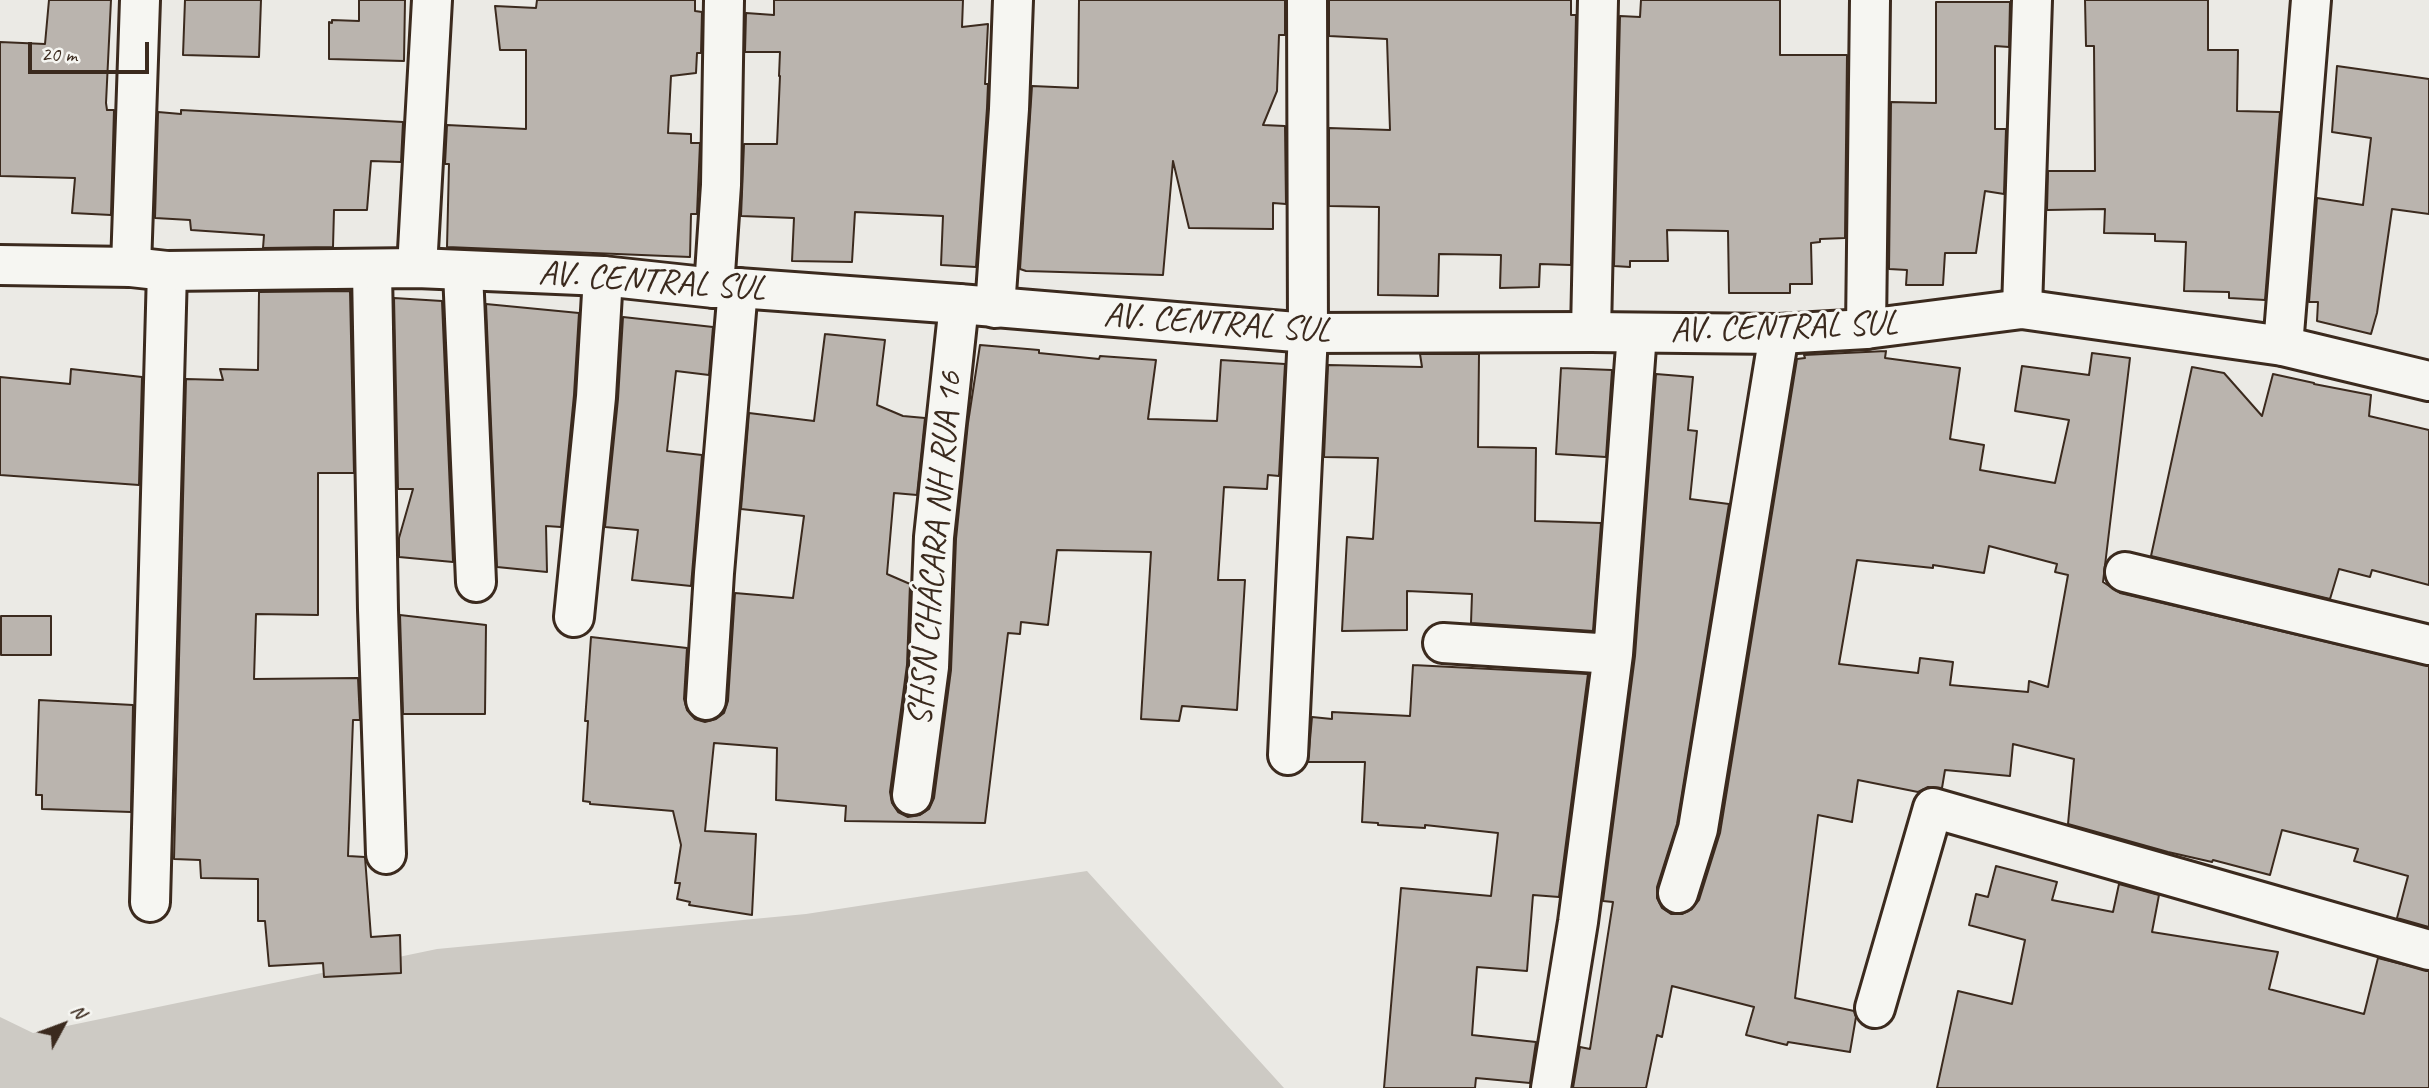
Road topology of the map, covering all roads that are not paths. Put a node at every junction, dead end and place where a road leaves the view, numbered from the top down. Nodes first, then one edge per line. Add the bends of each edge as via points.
1 (140, 0) edge
2 (432, 0) edge
3 (724, 0) edge
4 (1013, 0) edge
5 (1307, 0) edge
6 (1598, 0) edge
7 (1870, 0) edge
8 (2032, 0) edge
9 (2311, 0) edge
10 (0, 265) edge
11 (417, 268) junction
12 (149, 269) junction
13 (372, 271) junction
14 (463, 271) junction
15 (603, 276) junction
16 (726, 288) junction
17 (977, 306) junction
18 (2022, 309) junction
19 (1866, 329) junction
20 (1591, 332) junction
21 (1308, 333) junction
22 (1637, 333) junction
23 (1779, 334) junction
24 (2283, 346) junction
25 (2429, 380) edge
26 (2125, 572) dead end
27 (476, 582) dead end
28 (574, 617) dead end
29 (1443, 643) dead end
30 (2429, 645) edge
31 (1613, 654) junction
32 (706, 700) dead end
33 (1288, 755) dead end
34 (912, 795) dead end
35 (386, 854) dead end
36 (1678, 893) dead end
37 (150, 902) dead end
38 (2429, 950) edge
39 (1875, 1008) dead end
40 (1551, 1088) edge

1 - 12 street
2 - 11 street
3 - 16 street via 721,185
4 - 17 street, SHSN CHÁCARA NH RUA 16 via 1009,109
5 - 21 street
6 - 20 street
7 - 19 street
8 - 18 street
9 - 24 street
10 - 12 street, AV. CENTRAL SUL
11 - 13 street, AV. CENTRAL SUL
11 - 14 street, AV. CENTRAL SUL
12 - 13 street, AV. CENTRAL SUL
12 - 37 street
13 - 35 street
14 - 15 street, AV. CENTRAL SUL
14 - 27 street
15 - 16 street, AV. CENTRAL SUL
15 - 28 street
16 - 17 street, AV. CENTRAL SUL
16 - 32 street
17 - 21 street, AV. CENTRAL SUL
17 - 34 street, SHSN CHÁCARA NH RUA 16 via 934,537 929,667
18 - 19 street, AV. CENTRAL SUL
18 - 24 street, AV. CENTRAL SUL
19 - 23 street, AV. CENTRAL SUL
20 - 21 street, AV. CENTRAL SUL
20 - 22 street, AV. CENTRAL SUL
21 - 33 street
22 - 23 street, AV. CENTRAL SUL
22 - 31 street
23 - 36 street via 1698,829
24 - 25 street, AV. CENTRAL SUL
26 - 30 street
29 - 31 street
31 - 40 street
38 - 39 street via 1933,808

